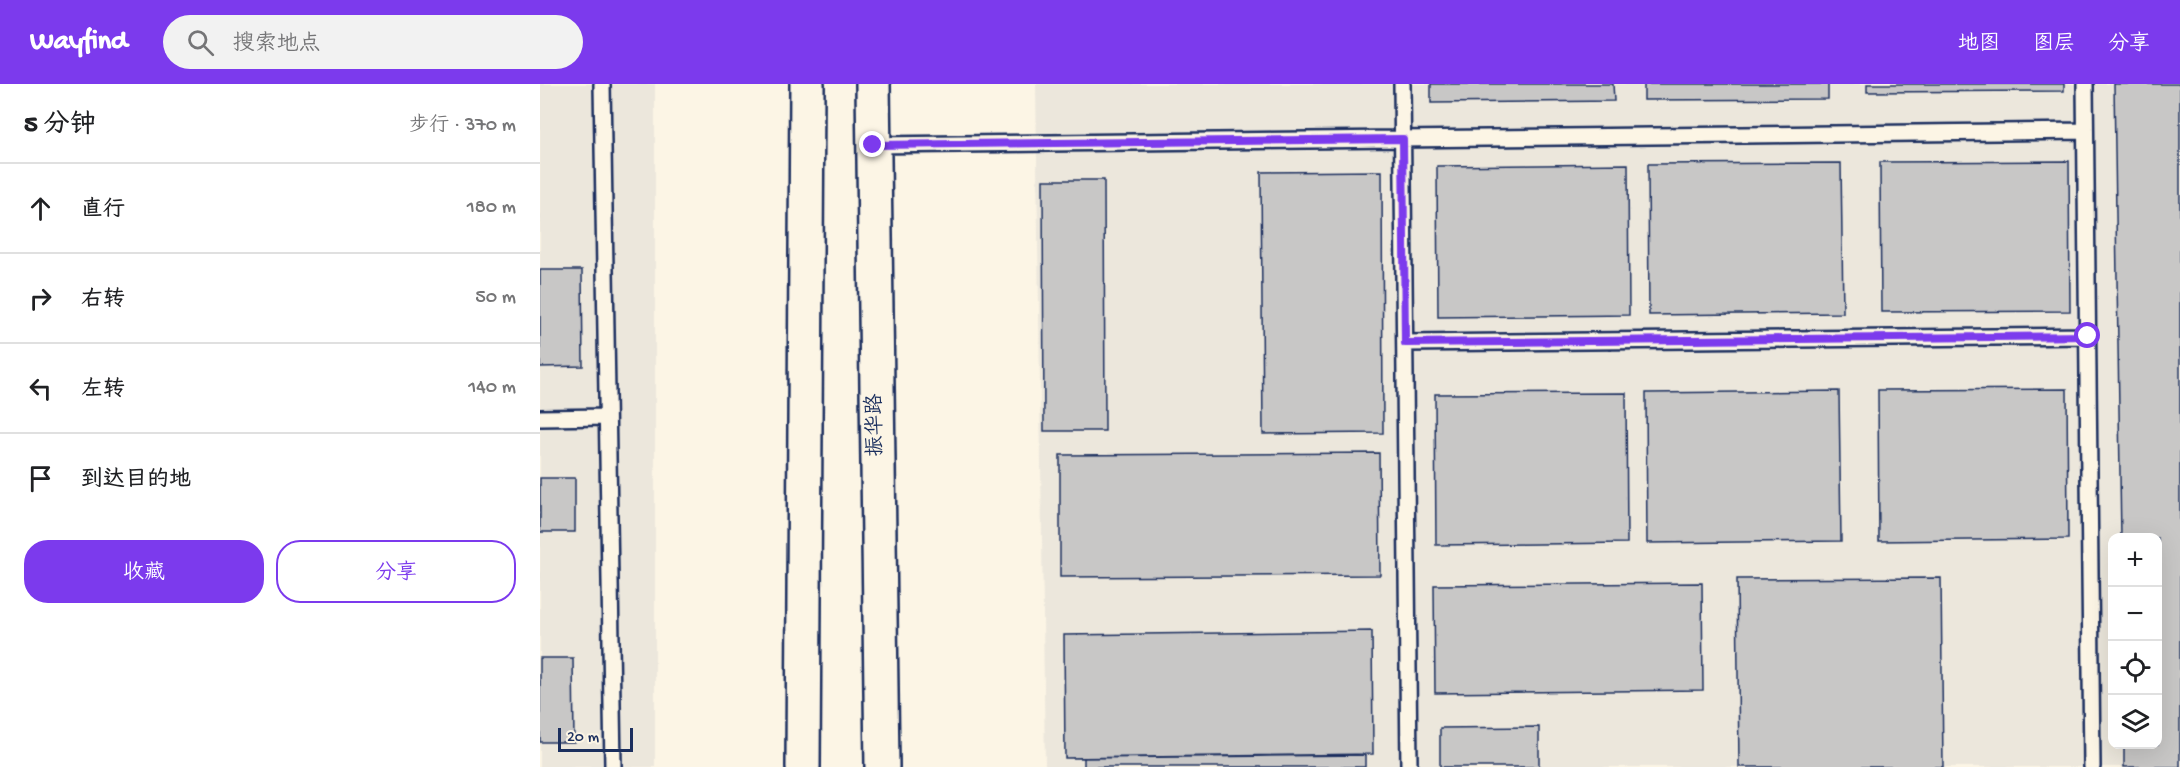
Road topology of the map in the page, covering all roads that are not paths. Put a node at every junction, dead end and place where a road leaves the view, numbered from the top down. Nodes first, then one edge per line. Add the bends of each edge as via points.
1 (602, 84) edge
2 (807, 84) edge
3 (873, 84) edge
4 (1402, 84) edge
5 (2085, 84) edge
6 (2085, 131) junction
7 (1403, 139) junction
8 (873, 145) junction
9 (2088, 336) junction
10 (1405, 343) junction
11 (607, 417) junction
12 (540, 418) edge
13 (613, 767) edge
14 (804, 767) edge
15 (882, 767) edge
16 (1410, 767) edge
17 (2092, 767) edge

1 - 11 lane
2 - 14 main road
3 - 8 main road, 振华路
4 - 7 lane
5 - 6 lane
6 - 7 lane
6 - 9 lane
7 - 8 lane
7 - 10 lane
8 - 15 main road, 振华路
9 - 10 lane
9 - 17 lane
10 - 16 lane
11 - 12 lane
11 - 13 lane

